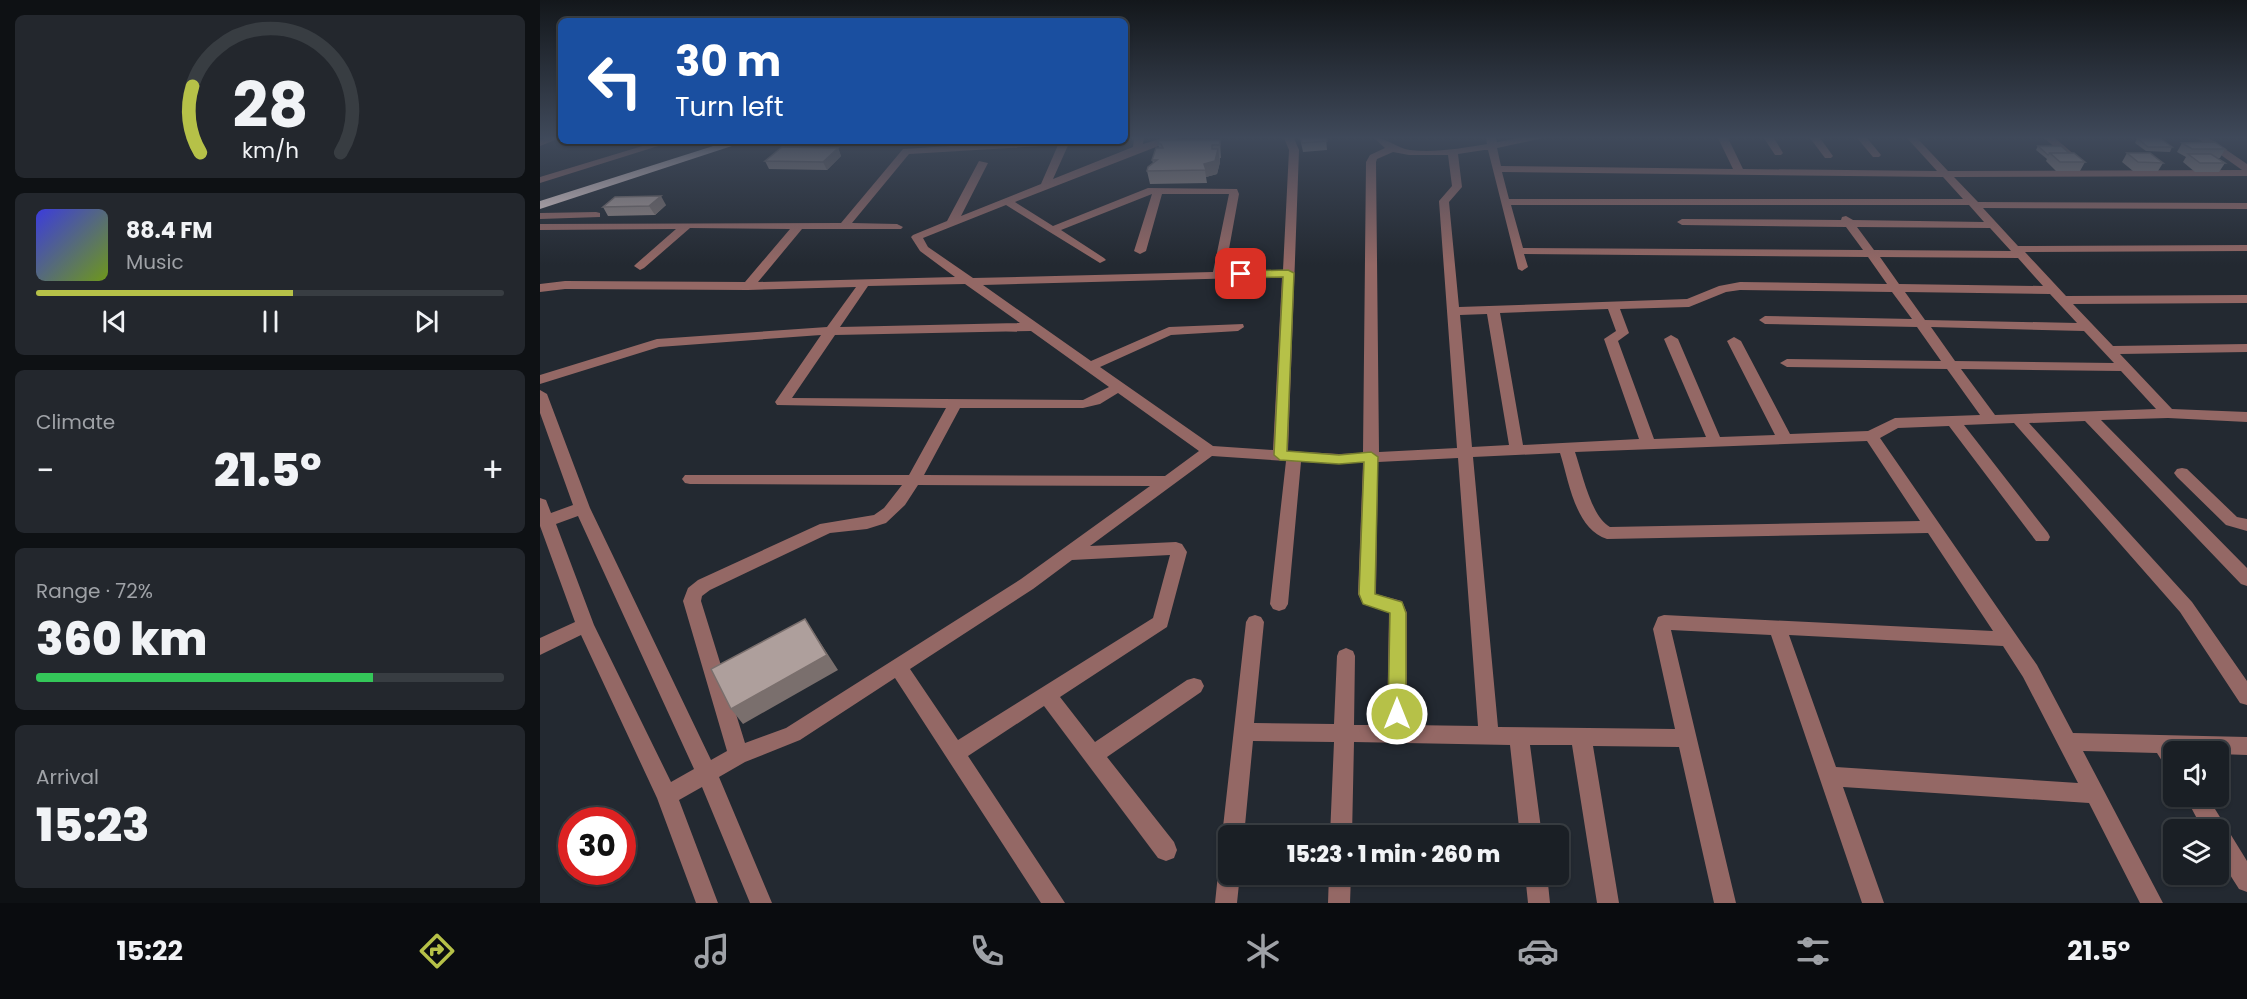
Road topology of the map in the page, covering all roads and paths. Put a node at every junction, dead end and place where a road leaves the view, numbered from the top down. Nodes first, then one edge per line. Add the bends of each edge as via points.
1 (588, 180) edge
2 (618, 180) edge
3 (882, 180) edge
4 (974, 180) edge
5 (1048, 180) edge
6 (1058, 180) edge
7 (1293, 180) edge
8 (1371, 180) edge
9 (1456, 180) edge
10 (1499, 180) edge
11 (1951, 180) edge
12 (1045, 186) junction
13 (1158, 190) junction
14 (540, 195) edge
15 (1007, 201) junction
16 (1506, 202) junction
17 (1834, 202) junction
18 (1974, 203) junction
19 (540, 205) edge
20 (2247, 206) edge
21 (596, 215) dead end
22 (540, 216) edge
23 (952, 222) junction
24 (1682, 222) dead end
25 (1849, 224) junction
26 (687, 225) junction
27 (1993, 225) junction
28 (799, 226) junction
29 (844, 226) junction
30 (540, 227) edge
31 (897, 227) dead end
32 (1055, 230) junction
33 (2247, 248) edge
34 (1140, 251) dead end
35 (1518, 251) junction
36 (2017, 252) junction
37 (1871, 254) junction
38 (1100, 260) dead end
39 (640, 266) dead end
40 (1522, 267) dead end
41 (1288, 273) junction
42 (1218, 275) junction
43 (969, 281) junction
44 (865, 282) junction
45 (748, 286) junction
46 (1894, 287) junction
47 (540, 288) edge
48 (2057, 295) junction
49 (2247, 299) edge
50 (1613, 306) junction
51 (1493, 310) junction
52 (1453, 311) junction
53 (1765, 320) dead end
54 (1920, 323) junction
55 (1033, 327) junction
56 (1238, 327) dead end
57 (2087, 327) junction
58 (831, 331) junction
59 (1671, 339) dead end
60 (1734, 341) dead end
61 (2247, 348) edge
62 (2109, 350) junction
63 (1786, 363) dead end
64 (1950, 363) junction
65 (1090, 367) junction
66 (2125, 367) junction
67 (540, 380) edge
68 (1119, 387) junction
69 (540, 394) edge
70 (955, 404) junction
71 (2168, 413) junction
72 (2090, 416) junction
73 (2247, 417) edge
74 (2018, 419) junction
75 (1991, 420) junction
76 (1953, 421) junction
77 (1871, 436) junction
78 (1785, 439) junction
79 (1715, 442) junction
80 (1648, 444) junction
81 (1566, 448) junction
82 (1517, 450) junction
83 (1209, 451) junction
84 (1465, 453) junction
85 (1287, 456) junction
86 (1371, 457) junction
87 (2182, 473) dead end
88 (690, 479) dead end
89 (913, 480) junction
90 (1170, 481) junction
91 (582, 508) junction
92 (543, 513) edge
93 (2247, 525) edge
94 (1933, 527) junction
95 (2042, 537) dead end
96 (1068, 554) junction
97 (2247, 579) edge
98 (1280, 604) dead end
99 (1255, 622) dead end
100 (585, 625) junction
101 (1777, 627) junction
102 (2008, 639) junction
103 (540, 647) edge
104 (1346, 656) dead end
105 (898, 667) junction
106 (1194, 686) dead end
107 (1047, 695) junction
108 (2247, 697) edge
109 (1244, 732) junction
110 (1346, 734) junction
111 (1397, 734) junction
112 (1489, 735) junction
113 (1519, 735) junction
114 (1581, 736) junction
115 (1687, 738) junction
116 (2067, 742) junction
117 (2247, 746) edge
118 (2229, 748) edge
119 (2163, 752) edge
120 (955, 753) junction
121 (738, 755) junction
122 (1093, 755) junction
123 (707, 774) junction
124 (1828, 776) junction
125 (2095, 794) junction
126 (667, 796) junction
127 (1234, 825) edge
128 (1342, 825) edge
129 (1530, 825) edge
130 (1166, 850) dead end
131 (2229, 852) edge
132 (2247, 881) edge
133 (1228, 885) edge
134 (1340, 885) edge
135 (1537, 885) edge
136 (707, 903) edge
137 (761, 903) edge
138 (1054, 903) edge
139 (1226, 903) edge
140 (1339, 903) edge
141 (1539, 903) edge
142 (1608, 903) edge
143 (1725, 903) edge
144 (1873, 903) edge
145 (2152, 903) edge

1 - 14 highway
2 - 19 highway
3 - 29 street
4 - 23 street
5 - 12 street
6 - 12 street
7 - 41 street
8 - 86 street
9 - 52 street via 1457,187 1444,201
10 - 16 street
11 - 18 street
12 - 15 street
13 - 32 street via 1144,192
13 - 34 street
13 - 42 street via 1229,190 1234,194
15 - 23 street
15 - 32 street
16 - 17 street
16 - 35 street
17 - 18 street
17 - 25 street
18 - 20 street
18 - 27 street
21 - 22 street
23 - 43 street via 917,237 924,249
24 - 25 street
25 - 27 street
25 - 37 street
26 - 28 street
26 - 30 street
26 - 39 street
27 - 36 street
28 - 29 street
28 - 45 street
29 - 31 street
32 - 38 street
33 - 36 street
35 - 37 street
35 - 40 street
36 - 37 street
36 - 48 street
37 - 46 street
41 - 42 street
41 - 85 street
42 - 43 street
43 - 44 street
43 - 55 street
44 - 45 street
44 - 58 street
45 - 47 street
46 - 48 street
46 - 50 street via 1740,286 1689,303
46 - 54 street
48 - 49 street
48 - 57 street
50 - 51 street
50 - 80 street via 1623,333 1611,339
51 - 52 street
51 - 82 street
52 - 84 street
53 - 54 street
54 - 57 street
54 - 64 street
55 - 58 street
55 - 65 street
56 - 65 street via 1169,330
57 - 62 street
58 - 67 street via 657,344
58 - 70 street via 782,402
59 - 79 street
60 - 78 street
61 - 62 street
62 - 66 street
63 - 64 street
64 - 66 street
64 - 75 street
65 - 68 street
66 - 71 street
68 - 70 street via 1083,404
68 - 83 street
69 - 91 street
70 - 89 street
71 - 72 street
71 - 73 street
72 - 74 street
72 - 97 street
74 - 75 street
74 - 108 street via 2186,607
75 - 76 street
76 - 77 street via 1895,423
76 - 95 street
77 - 78 street
77 - 94 street
78 - 79 street
79 - 80 street
80 - 81 street
81 - 82 street
81 - 94 street via 1588,514 1607,533
82 - 84 street
83 - 85 street
83 - 90 street
84 - 86 street
84 - 112 street
85 - 86 street
85 - 98 street
86 - 111 street via 1367,594 1374,602 1396,606 1398,613
87 - 93 street via 2232,521
88 - 89 street
89 - 90 street
89 - 121 street via 890,513 882,518 826,528 694,593 692,600
90 - 96 street
91 - 92 street
91 - 123 street
92 - 100 street
94 - 102 street
96 - 105 street
96 - 107 street via 1170,547 1179,552 1161,622
99 - 109 street
100 - 103 street
100 - 126 street
101 - 102 street
101 - 115 street via 1664,622 1662,628
101 - 124 street
102 - 116 street via 2030,671
104 - 110 street
105 - 120 street
105 - 121 street via 793,734
106 - 122 street
107 - 120 street
107 - 122 street
109 - 110 street
109 - 127 street
110 - 111 street
110 - 128 street
111 - 112 street
112 - 113 street
113 - 114 street
113 - 129 street
114 - 115 street
114 - 142 street
115 - 143 street
116 - 119 street
116 - 125 street
117 - 118 street
120 - 138 street
121 - 123 street
122 - 130 street
123 - 126 street
123 - 137 street
124 - 125 street
124 - 144 street
125 - 145 street
126 - 136 street
131 - 132 street
133 - 139 street
134 - 140 street
135 - 141 street

